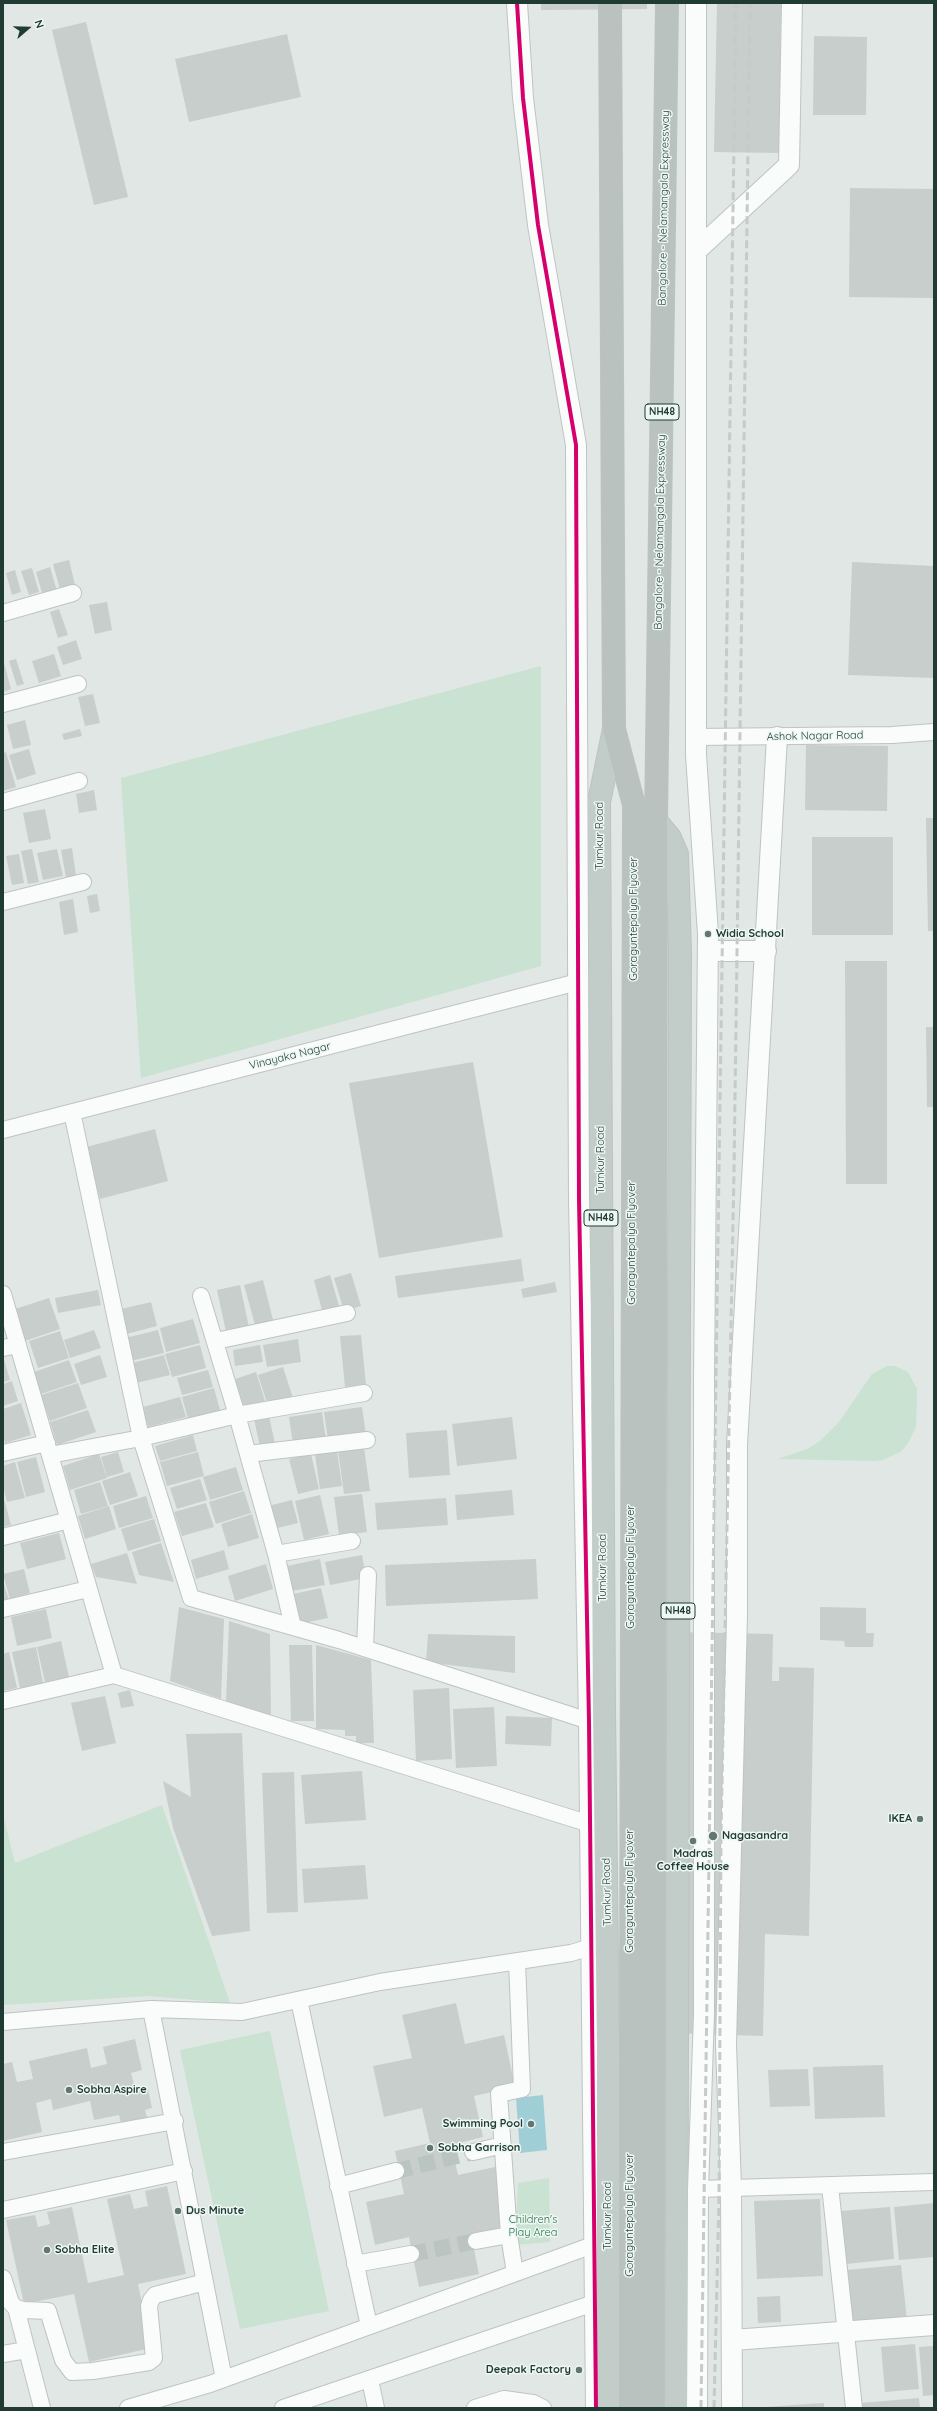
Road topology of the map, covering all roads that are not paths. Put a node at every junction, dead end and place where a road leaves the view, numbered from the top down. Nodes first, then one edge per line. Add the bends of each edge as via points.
1 (517, 3) edge
2 (610, 3) edge
3 (667, 3) edge
4 (696, 3) edge
5 (792, 3) edge
6 (696, 252) junction
7 (73, 593) dead end
8 (3, 613) edge
9 (78, 684) dead end
10 (3, 704) edge
11 (614, 729) junction
12 (934, 732) edge
13 (696, 737) junction
14 (776, 737) junction
15 (79, 781) dead end
16 (3, 802) edge
17 (656, 822) junction
18 (83, 882) dead end
19 (3, 902) edge
20 (708, 951) junction
21 (766, 951) junction
22 (578, 982) junction
23 (72, 1112) junction
24 (3, 1130) edge
25 (3, 1294) edge
26 (201, 1296) dead end
27 (347, 1314) dead end
28 (216, 1341) junction
29 (11, 1347) edge
30 (364, 1393) dead end
31 (237, 1415) junction
32 (141, 1438) junction
33 (366, 1440) dead end
34 (48, 1449) junction
35 (3, 1453) edge
36 (248, 1454) junction
37 (69, 1520) junction
38 (3, 1537) edge
39 (352, 1542) dead end
40 (276, 1554) junction
41 (368, 1575) dead end
42 (88, 1590) junction
43 (3, 1609) edge
44 (293, 1627) junction
45 (365, 1648) junction
46 (114, 1675) junction
47 (3, 1701) edge
48 (589, 1721) junction
49 (590, 1824) junction
50 (591, 1947) junction
51 (517, 1961) junction
52 (299, 2000) junction
53 (151, 2009) junction
54 (3, 2022) edge
55 (175, 2121) junction
56 (503, 2145) junction
57 (3, 2152) edge
58 (473, 2152) tunnel mouth
59 (184, 2171) junction
60 (396, 2171) tunnel mouth
61 (934, 2182) edge
62 (338, 2186) junction
63 (830, 2186) junction
64 (731, 2188) junction
65 (698, 2189) junction
66 (3, 2210) edge
67 (509, 2235) junction
68 (476, 2241) tunnel mouth
69 (593, 2245) junction
70 (411, 2254) tunnel mouth
71 (355, 2264) junction
72 (515, 2273) junction
73 (3, 2278) edge
74 (206, 2282) junction
75 (594, 2303) junction
76 (16, 2308) junction
77 (934, 2325) edge
78 (369, 2326) junction
79 (846, 2331) junction
80 (733, 2340) junction
81 (27, 2350) junction
82 (3, 2354) edge
83 (224, 2379) junction
84 (370, 2380) junction
85 (42, 2408) edge
86 (128, 2408) edge
87 (284, 2408) edge
88 (376, 2408) edge
89 (475, 2408) edge
90 (543, 2408) edge
91 (596, 2408) edge
92 (608, 2408) edge
93 (630, 2408) edge
94 (653, 2408) edge
95 (676, 2408) edge
96 (697, 2408) edge
97 (732, 2408) edge
98 (854, 2408) edge

1 - 22 street via 523,98 538,225 576,446
2 - 11 highway, NH48
3 - 17 highway, Bangalore - Nelamangala Expressway / NH48
4 - 6 street
5 - 6 street via 789,165
6 - 13 street
7 - 8 street
9 - 10 street
11 - 92 highway, Tumkur Road / NH48 via 599,802 608,2038
11 - 93 highway, Goraguntepalya Flyover via 634,806
12 - 14 street, Ashok Nagar Road
13 - 14 street, Ashok Nagar Road
13 - 20 street
14 - 21 street
15 - 16 street
17 - 94 highway, Goraguntepalya Flyover
17 - 95 highway, NH48 via 670,838 677,854 680,951
18 - 19 street
20 - 21 street
20 - 65 street via 704,1378 704,2014
21 - 64 street via 737,1445 737,1615 726,2044
22 - 23 street, Vinayaka Nagar
22 - 48 street
23 - 24 street, Vinayaka Nagar
23 - 32 street
25 - 29 street
26 - 28 street
27 - 28 street
28 - 31 street
29 - 34 street
30 - 31 street
31 - 32 street
31 - 36 street
32 - 34 street
32 - 44 street via 191,1598
33 - 36 street
34 - 35 street
34 - 37 street
36 - 40 street
37 - 38 street
37 - 42 street
39 - 40 street
40 - 44 street
41 - 45 street
42 - 43 street
42 - 46 street
44 - 45 street
45 - 48 street
46 - 47 street
46 - 49 street
48 - 49 street
49 - 50 street
50 - 51 street via 571,1953
50 - 69 street
51 - 52 street via 380,1982
51 - 56 street via 522,2089 499,2094
52 - 53 street via 242,2012
52 - 62 street
53 - 54 street
53 - 55 street
55 - 57 street
55 - 59 street
56 - 58 street
56 - 67 street
59 - 66 street
59 - 74 street
60 - 62 street
61 - 63 street
62 - 71 street
63 - 64 street
63 - 79 street
64 - 65 street
64 - 80 street
65 - 96 street
67 - 68 street
67 - 72 street
69 - 72 street
69 - 75 street
70 - 71 street
71 - 78 street
72 - 78 street
73 - 76 street via 11,2303
74 - 76 street via 155,2295 148,2306 154,2358 142,2365 72,2372 62,2360 48,2311
74 - 83 street
75 - 84 street
75 - 91 street
76 - 81 street
77 - 79 street
78 - 83 street
79 - 80 street
79 - 98 street
80 - 97 street
81 - 82 street
81 - 85 street
83 - 86 street
84 - 87 street
84 - 88 street
89 - 90 street via 504,2399 533,2403

